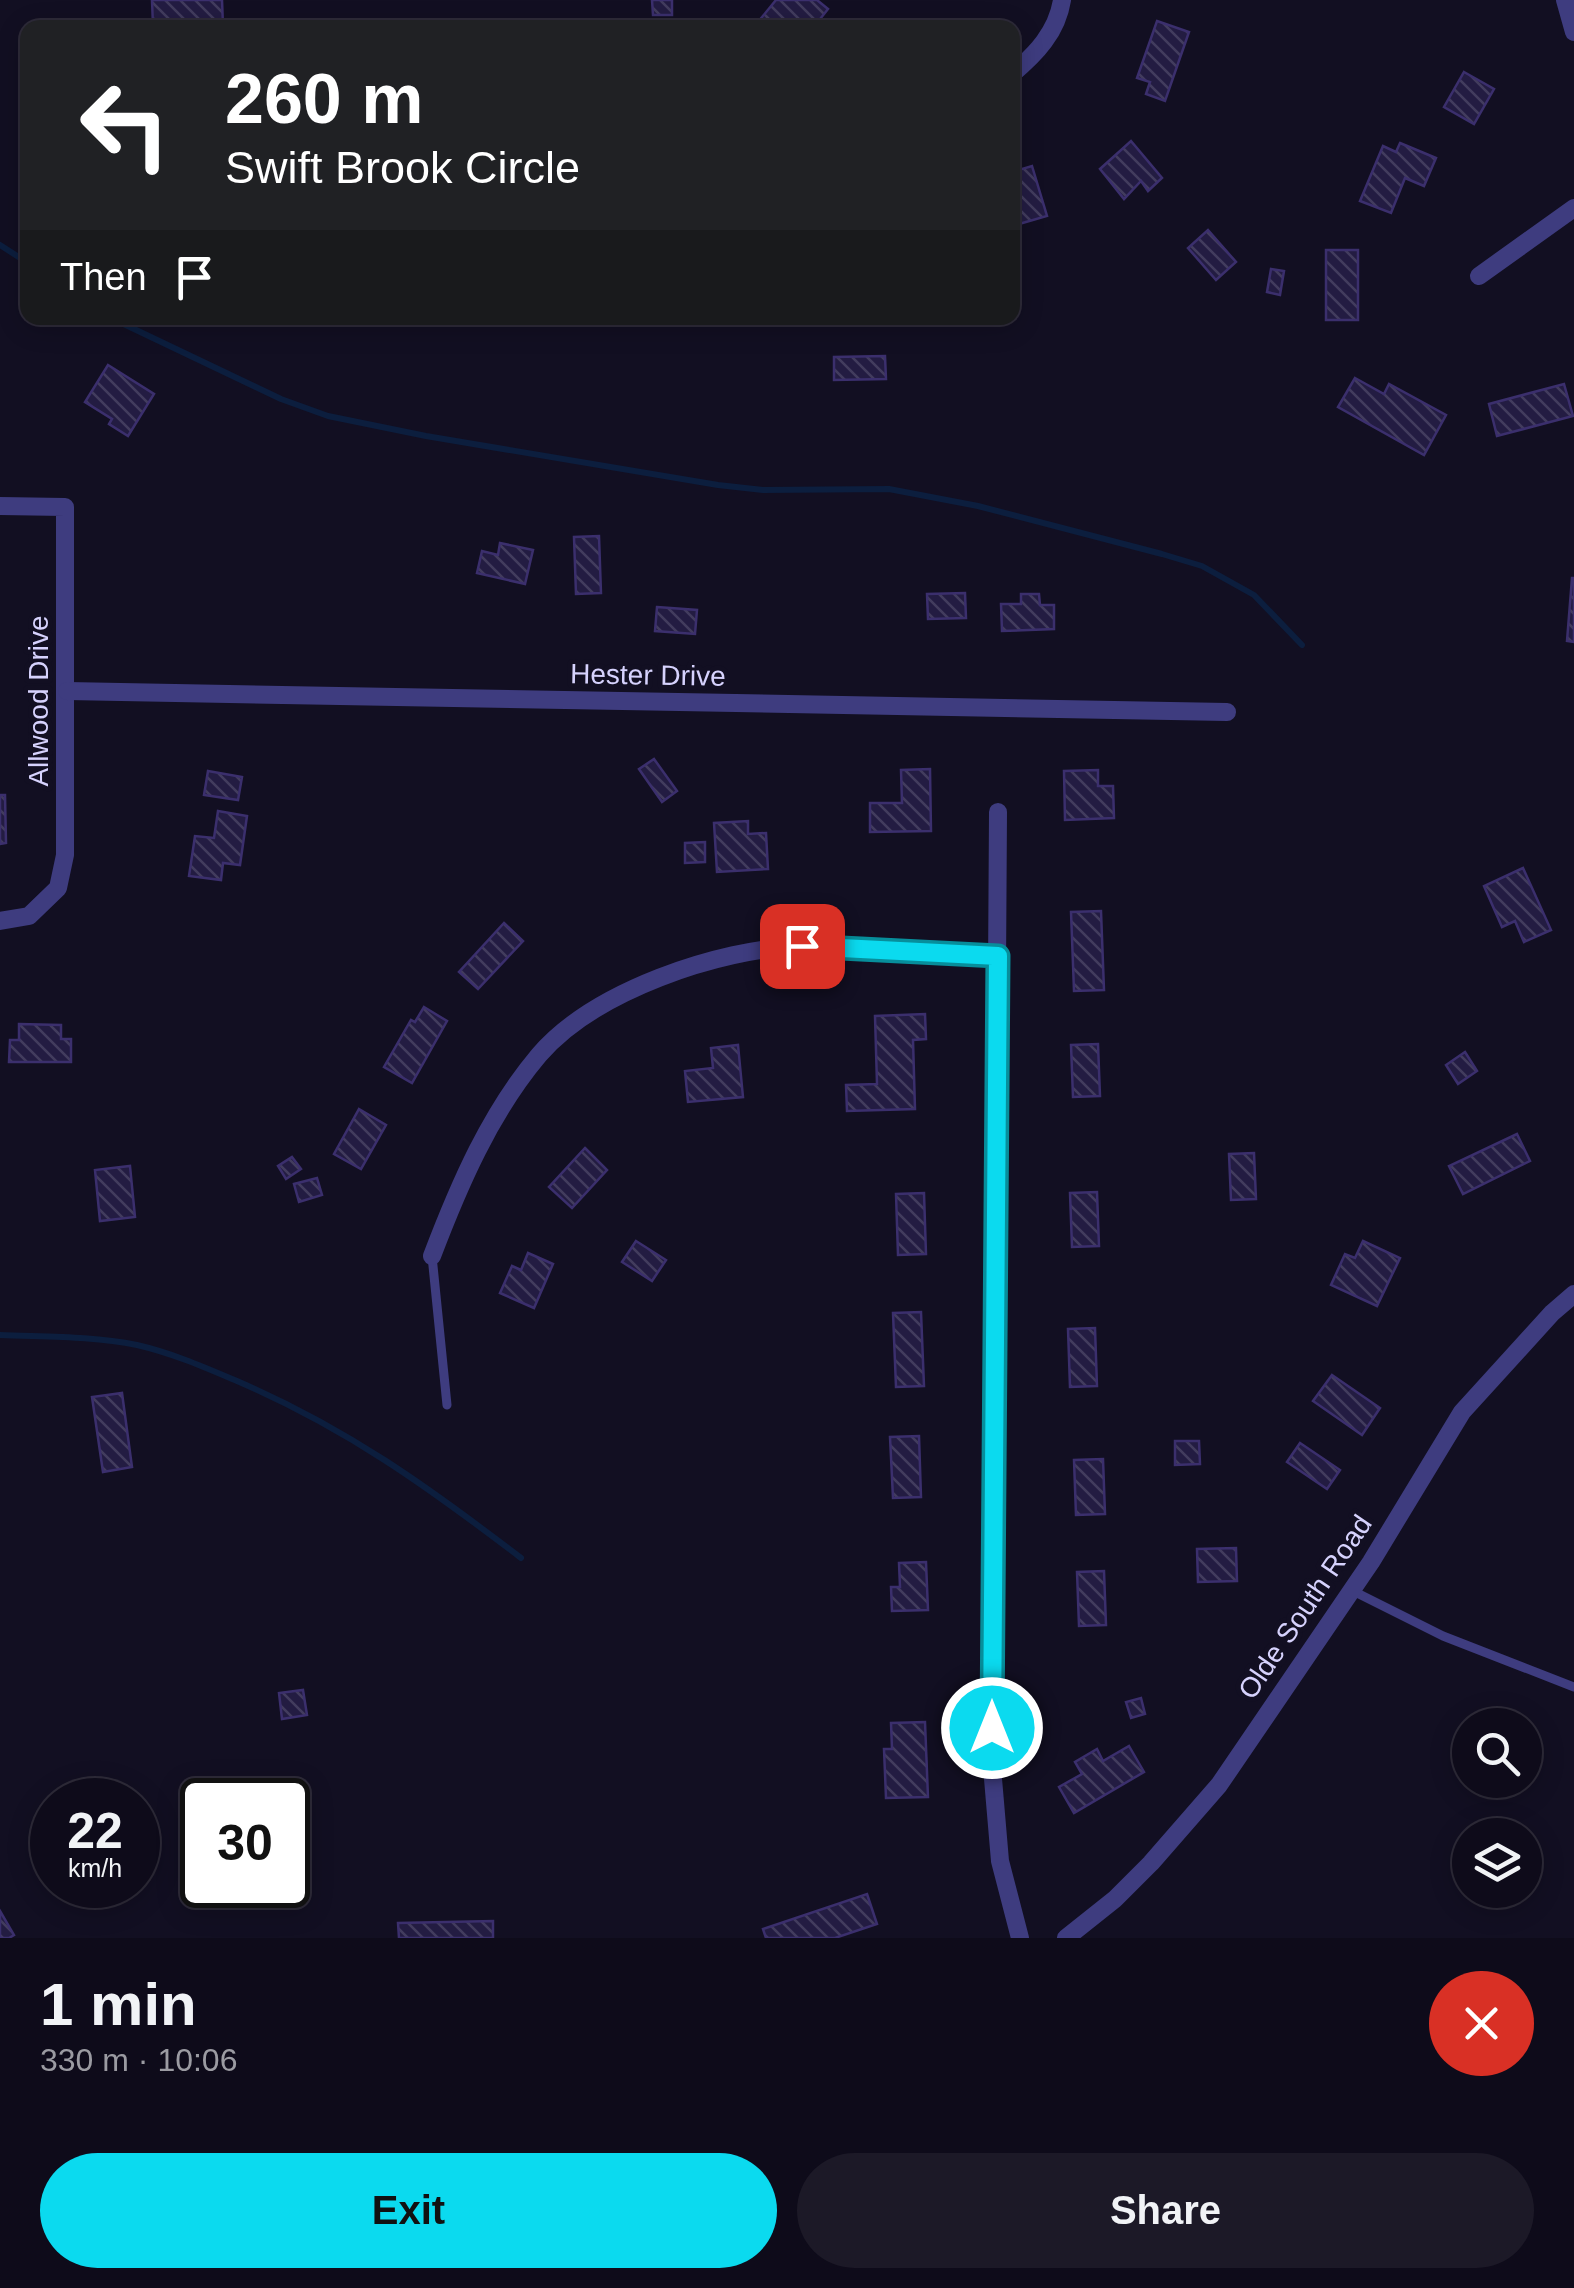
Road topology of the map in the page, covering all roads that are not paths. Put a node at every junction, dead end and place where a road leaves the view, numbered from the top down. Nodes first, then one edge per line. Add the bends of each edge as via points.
1 (1062, 0) edge
2 (1565, 0) edge
3 (1574, 32) edge
4 (1020, 68) edge
5 (1574, 208) edge
6 (1479, 276) dead end
7 (0, 506) edge
8 (67, 692) junction
9 (1227, 712) dead end
10 (998, 812) dead end
11 (0, 921) edge
12 (998, 956) junction
13 (432, 1256) joint
14 (1574, 1294) edge
15 (447, 1405) dead end
16 (1351, 1590) junction
17 (1574, 1687) edge
18 (1020, 1938) edge
19 (1066, 1938) edge

1 - 4 street via 1040,52
2 - 3 street
5 - 6 street
7 - 8 street, Allwood Drive via 65,507
8 - 9 street, Hester Drive
8 - 11 street, Allwood Drive via 65,855 58,888 29,916
10 - 12 street
12 - 13 street via 802,946 736,952 597,1008 541,1053 488,1129
12 - 18 street via 992,1767 1000,1861
13 - 15 lane
14 - 16 street, Olde South Road via 1462,1412
16 - 17 lane via 1442,1636
16 - 19 street, Olde South Road via 1219,1784 1139,1875

